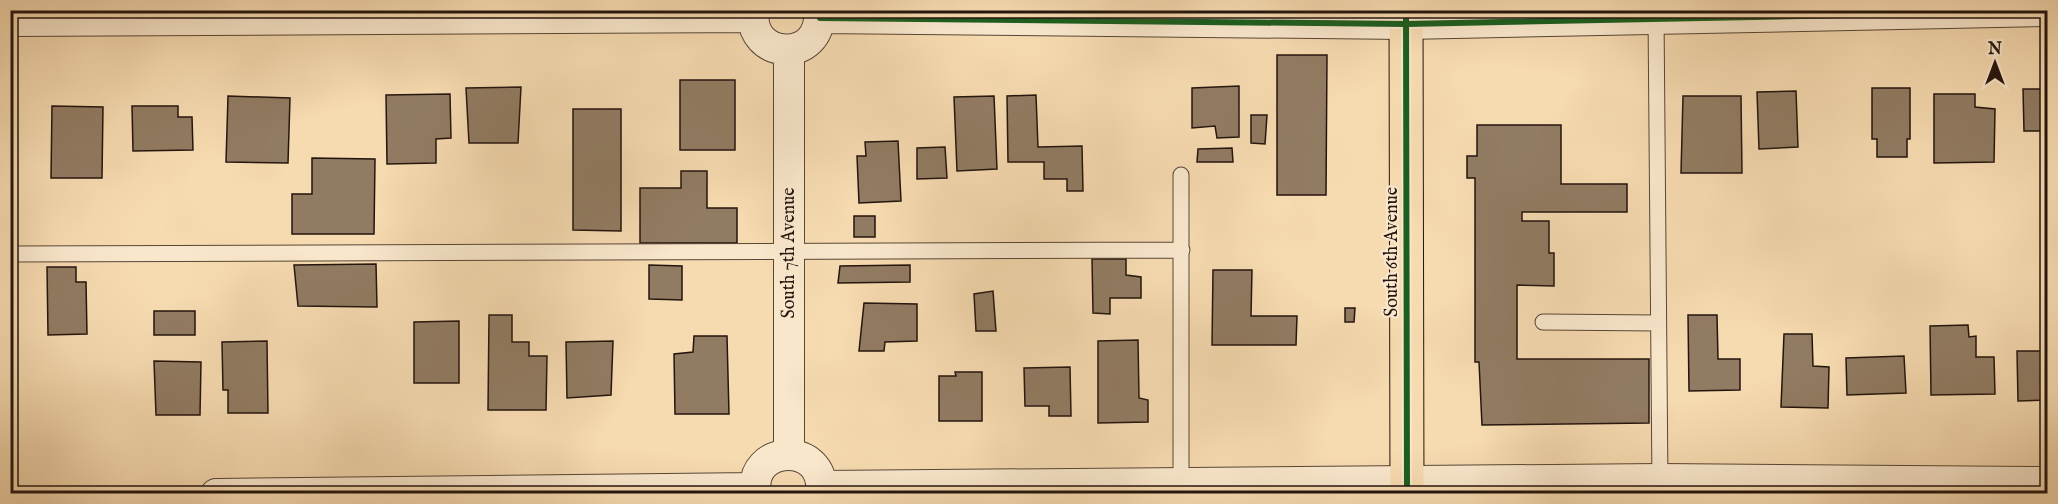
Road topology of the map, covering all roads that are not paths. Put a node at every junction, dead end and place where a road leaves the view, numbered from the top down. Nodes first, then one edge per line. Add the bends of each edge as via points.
1 (2048, 11) edge
2 (753, 14) edge
3 (820, 14) edge
4 (1656, 14) edge
5 (1406, 17) edge
6 (10, 21) edge
7 (789, 51) junction
8 (1181, 175) dead end
9 (1182, 250) junction
10 (789, 251) junction
11 (10, 254) edge
12 (1543, 322) dead end
13 (1658, 323) junction
14 (789, 454) junction
15 (2048, 482) edge
16 (1660, 486) edge
17 (1882, 487) edge
18 (1407, 488) edge
19 (1181, 489) edge
20 (821, 490) edge
21 (755, 491) edge
22 (267, 493) edge
23 (216, 494) edge

1 - 4 street
2 - 6 street
2 - 7 street via 760,38 778,50
3 - 5 street
3 - 7 street via 819,27 808,43
4 - 5 street
4 - 13 lane
5 - 18 main road, South 6th Avenue
7 - 10 street, South 7th Avenue
8 - 9 lane
9 - 10 lane
9 - 19 lane
10 - 11 lane
10 - 14 street, South 7th Avenue
12 - 13 lane
13 - 16 lane
14 - 20 street via 803,457 817,469
14 - 21 street via 767,462 756,478
15 - 17 street
16 - 17 street
16 - 18 street
18 - 19 street
19 - 20 street
21 - 22 street
22 - 23 street

